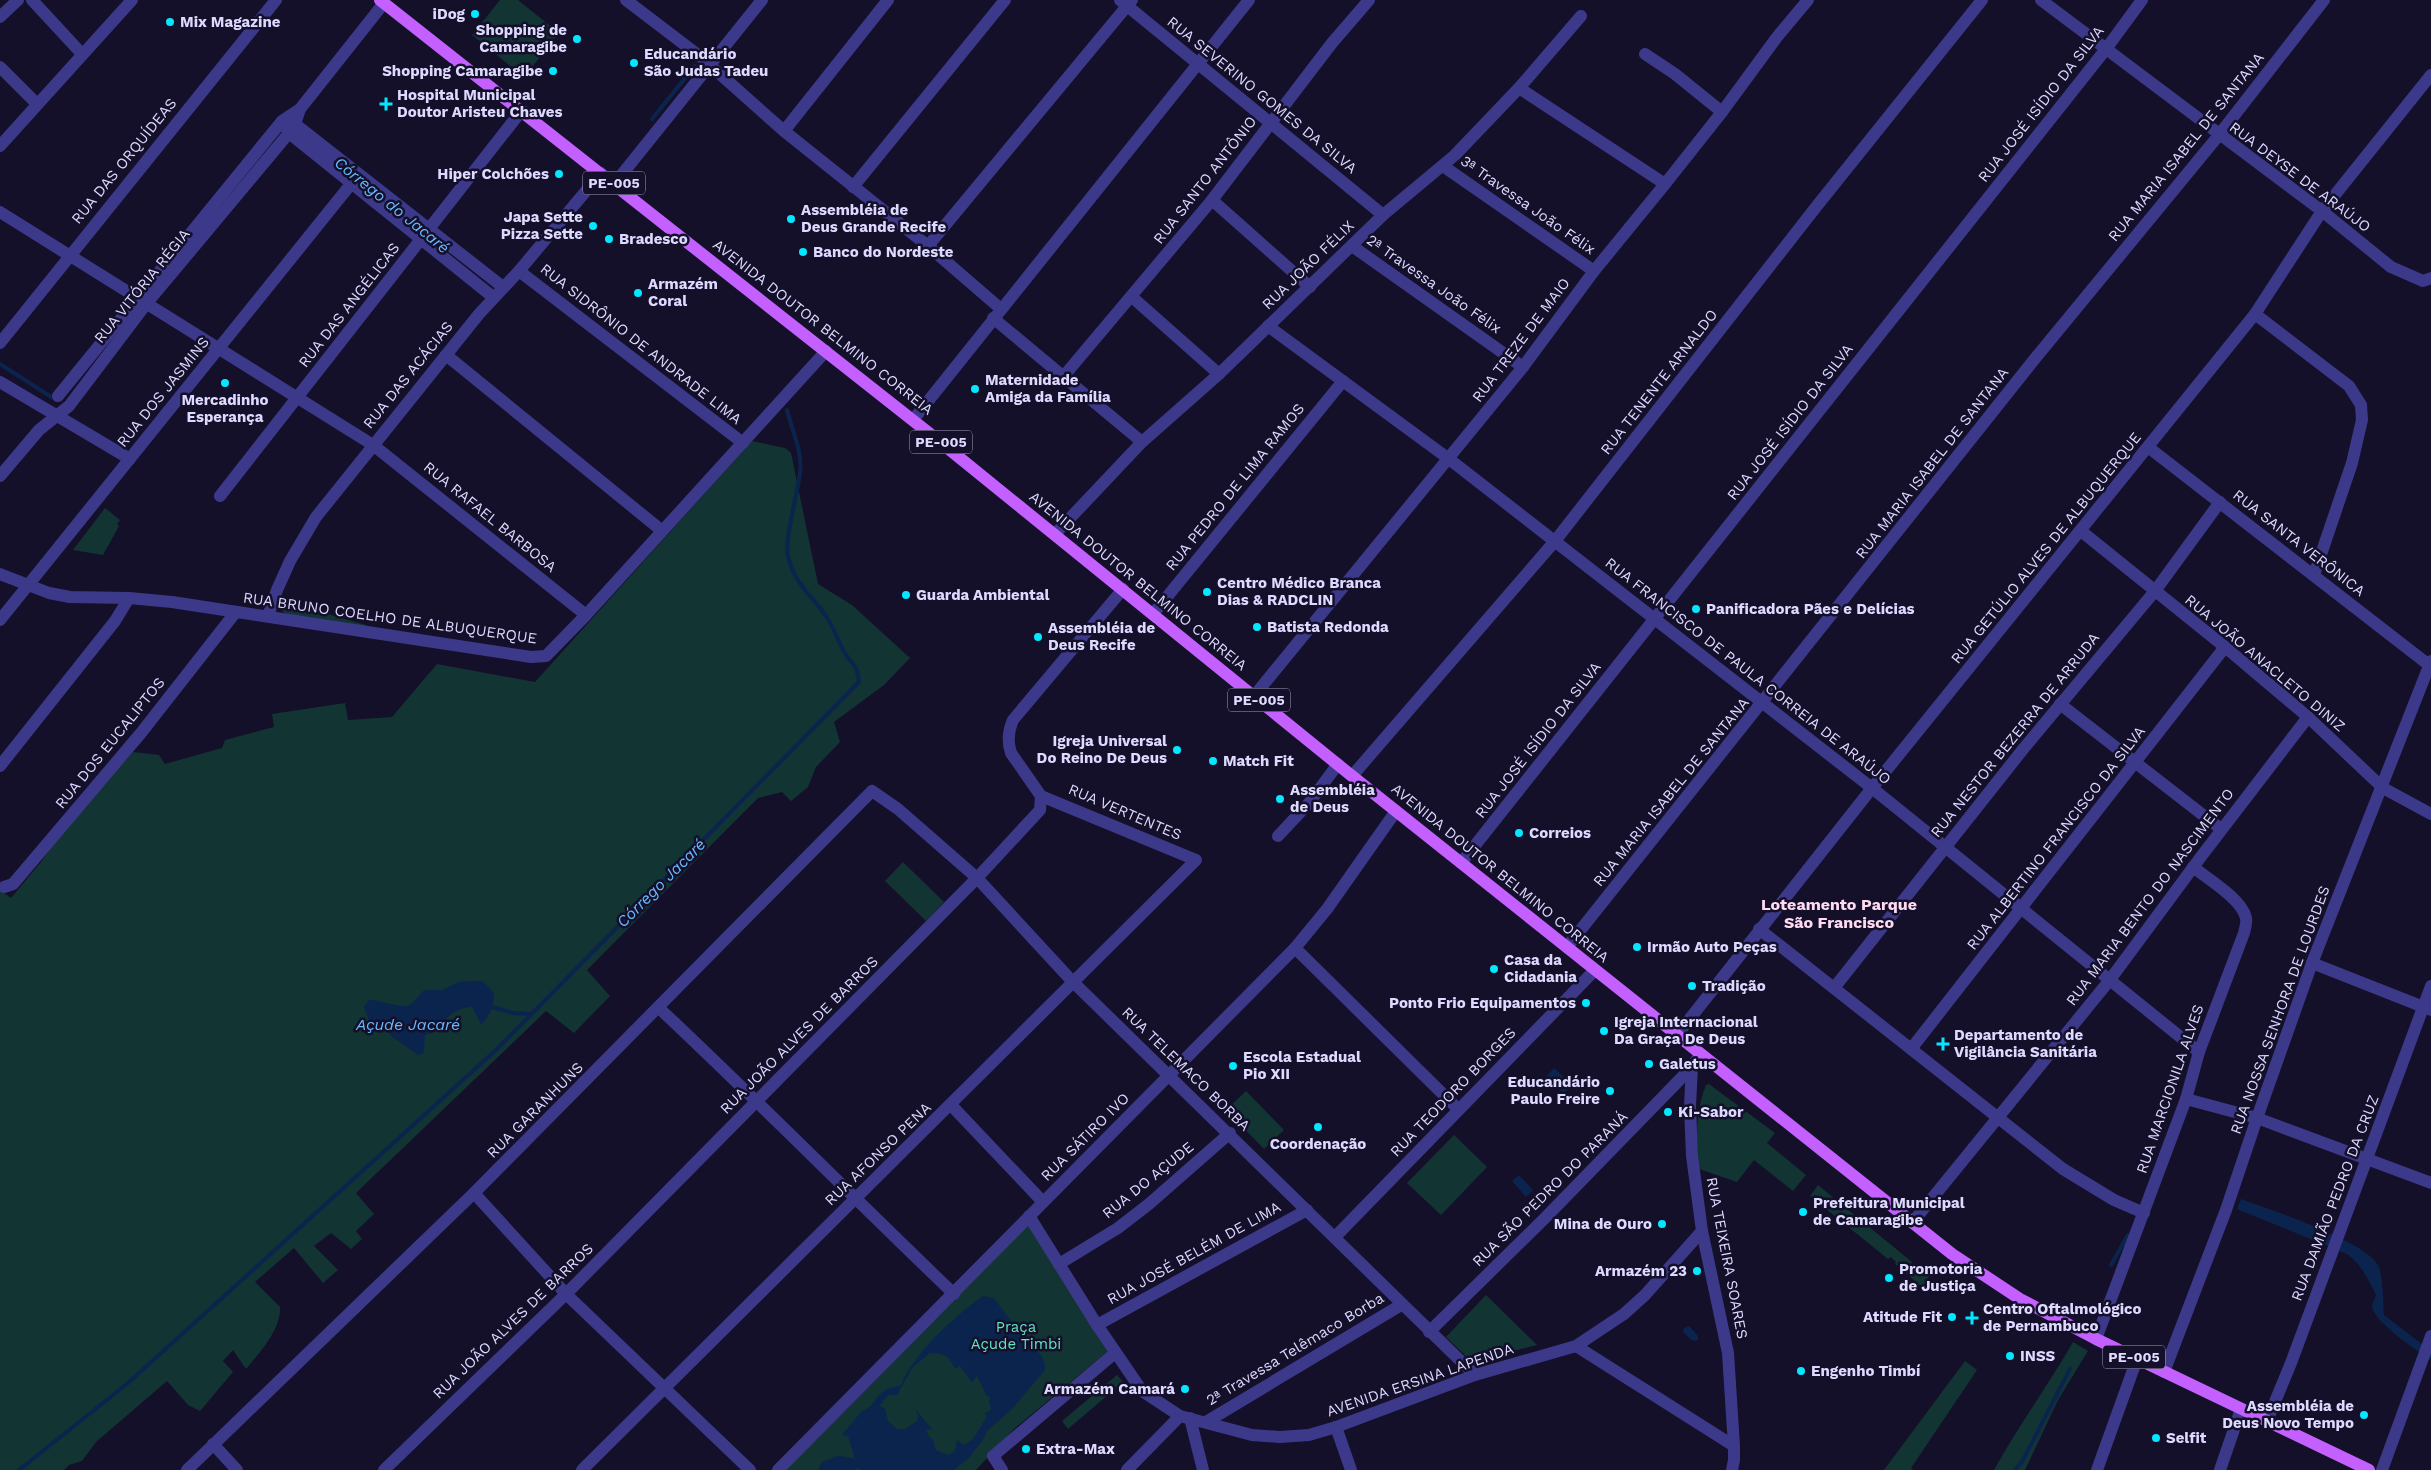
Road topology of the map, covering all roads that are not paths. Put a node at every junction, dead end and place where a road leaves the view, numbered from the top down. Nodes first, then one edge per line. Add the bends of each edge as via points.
1 (18, 0) edge
2 (32, 0) edge
3 (276, 0) edge
4 (626, 0) edge
5 (762, 0) edge
6 (888, 0) edge
7 (1006, 0) edge
8 (1249, 0) edge
9 (1369, 0) edge
10 (1808, 0) edge
11 (1982, 0) edge
12 (2042, 0) edge
13 (2142, 0) edge
14 (2324, 0) edge
15 (128, 1) edge
16 (382, 2) edge
17 (1127, 2) edge
18 (1581, 16) dead end
19 (0, 17) edge
20 (2106, 49) junction
21 (82, 54) junction
22 (1644, 54) dead end
23 (1196, 64) junction
24 (709, 65) junction
25 (0, 67) edge
26 (2431, 75) edge
27 (1519, 88) junction
28 (37, 104) junction
29 (300, 109) junction
30 (522, 110) junction
31 (1722, 112) junction
32 (282, 121) junction
33 (1271, 122) junction
34 (292, 128) junction
35 (784, 131) junction
36 (2219, 135) junction
37 (0, 146) edge
38 (1442, 166) junction
39 (601, 173) junction
40 (615, 183) junction
41 (351, 184) junction
42 (1665, 184) junction
43 (853, 187) junction
44 (1212, 200) junction
45 (2322, 211) junction
46 (0, 212) edge
47 (1383, 215) junction
48 (424, 235) junction
49 (928, 246) junction
50 (1352, 246) junction
51 (69, 255) junction
52 (519, 271) junction
53 (1594, 271) junction
54 (2427, 279) edge
55 (503, 287) junction
56 (1310, 287) junction
57 (493, 297) junction
58 (1132, 297) junction
59 (142, 300) junction
60 (997, 314) junction
61 (2254, 314) junction
62 (1268, 326) junction
63 (0, 343) edge
64 (219, 349) junction
65 (826, 351) junction
66 (446, 355) junction
67 (1523, 367) junction
68 (1218, 374) junction
69 (1063, 377) junction
70 (1343, 381) junction
71 (0, 382) edge
72 (58, 396) dead end
73 (298, 399) junction
74 (58, 415) junction
75 (913, 420) junction
76 (1142, 442) junction
77 (743, 443) junction
78 (373, 445) junction
79 (2148, 447) junction
80 (130, 459) junction
81 (1449, 459) junction
82 (0, 476) edge
83 (220, 496) dead end
84 (2220, 502) junction
85 (661, 530) junction
86 (2081, 532) junction
87 (1055, 534) junction
88 (1555, 541) junction
89 (0, 574) edge
90 (2314, 575) junction
91 (28, 584) junction
92 (1122, 590) junction
93 (2155, 591) junction
94 (129, 598) junction
95 (235, 613) junction
96 (1153, 614) junction
97 (586, 615) junction
98 (268, 616) junction
99 (1655, 618) junction
100 (0, 620) edge
101 (2225, 647) junction
102 (2430, 663) edge
103 (1254, 696) junction
104 (1763, 703) junction
105 (2060, 704) junction
106 (2308, 717) junction
107 (2136, 762) junction
108 (1338, 764) junction
109 (0, 766) edge
110 (1352, 776) junction
111 (1872, 788) junction
112 (2383, 788) junction
113 (872, 791) joint
114 (1041, 796) junction
115 (1396, 811) junction
116 (2431, 814) edge
117 (2221, 830) junction
118 (1278, 836) dead end
119 (1945, 847) junction
120 (1196, 860) joint
121 (1461, 863) junction
122 (2192, 867) junction
123 (977, 878) junction
124 (4, 887) dead end
125 (2022, 910) junction
126 (1759, 929) junction
127 (1567, 947) junction
128 (1295, 948) junction
129 (2312, 963) junction
130 (1596, 970) junction
131 (1072, 981) junction
132 (2109, 981) junction
133 (2431, 986) edge
134 (1834, 988) junction
135 (659, 1008) junction
136 (2427, 1008) edge
137 (1677, 1035) junction
138 (1911, 1049) junction
139 (2199, 1052) junction
140 (1700, 1054) junction
141 (1692, 1067) junction
142 (1170, 1076) junction
143 (2186, 1099) junction
144 (758, 1100) junction
145 (951, 1105) junction
146 (1458, 1109) junction
147 (1996, 1118) junction
148 (2256, 1118) junction
149 (1230, 1133) junction
150 (2367, 1159) junction
151 (2431, 1184) edge
152 (474, 1194) junction
153 (855, 1199) junction
154 (1043, 1202) junction
155 (1307, 1210) junction
156 (2144, 1213) junction
157 (1029, 1216) junction
158 (1912, 1223) junction
159 (1702, 1231) junction
160 (1335, 1237) junction
161 (1059, 1264) junction
162 (566, 1294) junction
163 (954, 1294) junction
164 (1401, 1305) junction
165 (1097, 1325) junction
166 (1429, 1332) junction
167 (2096, 1339) junction
168 (2430, 1340) edge
169 (1576, 1346) junction
170 (1115, 1353) junction
171 (2137, 1359) junction
172 (2164, 1372) junction
173 (1475, 1375) junction
174 (666, 1388) junction
175 (2241, 1409) junction
176 (1185, 1417) junction
177 (2267, 1421) junction
178 (1206, 1422) junction
179 (1336, 1428) junction
180 (212, 1444) junction
181 (1734, 1446) junction
182 (187, 1470) edge
183 (237, 1470) edge
184 (384, 1470) edge
185 (582, 1470) edge
186 (750, 1470) edge
187 (778, 1470) edge
188 (1002, 1470) edge
189 (1127, 1470) edge
190 (1203, 1470) edge
191 (1351, 1470) edge
192 (1732, 1470) edge
193 (2097, 1470) edge
194 (2220, 1470) edge
195 (2369, 1470) edge
196 (2382, 1470) edge

1 - 19 street
2 - 21 street
3 - 51 street, RUA DAS ORQUÍDEAS
4 - 24 street
5 - 24 street
6 - 35 street
7 - 43 street
8 - 23 street
9 - 33 street, RUA SANTO ANTÔNIO
10 - 31 street, RUA TREZE DE MAIO via 1776,36
11 - 88 street, RUA TENENTE ARNALDO
12 - 20 street, RUA DEYSE DE ARAÚJO
13 - 20 street, RUA JOSÉ ISÍDIO DA SILVA
14 - 36 street, RUA MARIA ISABEL DE SANTANA
15 - 21 street
16 - 29 street, RUA VITÓRIA RÉGIA
16 - 30 main road, AVENIDA DOUTOR BELMINO CORREIA / PE-005
17 - 23 street, RUA SEVERINO GOMES DA SILVA
17 - 49 street
18 - 27 street, RUA JOÃO FÉLIX
20 - 36 street, RUA DEYSE DE ARAÚJO
20 - 99 street, RUA JOSÉ ISÍDIO DA SILVA
21 - 28 street
22 - 31 street
23 - 33 street, RUA SEVERINO GOMES DA SILVA
23 - 60 street
24 - 35 street
24 - 40 street
25 - 28 street
26 - 45 street, RUA GETÚLIO ALVES DE ALBUQUERQUE
27 - 38 street, RUA JOÃO FÉLIX
27 - 42 street
28 - 37 street
29 - 32 street, RUA VITÓRIA RÉGIA
29 - 34 street, RUA VITÓRIA RÉGIA
30 - 39 main road, AVENIDA DOUTOR BELMINO CORREIA / PE-005
30 - 48 street, RUA DAS ANGÉLICAS
31 - 42 street, RUA TREZE DE MAIO
32 - 34 street
32 - 59 street, RUA VITÓRIA RÉGIA
33 - 44 street, RUA SANTO ANTÔNIO
33 - 47 street, RUA SEVERINO GOMES DA SILVA
34 - 41 street
34 - 48 street
34 - 59 street, RUA VITÓRIA RÉGIA
35 - 43 street
36 - 45 street, RUA DEYSE DE ARAÚJO
36 - 104 street, RUA MARIA ISABEL DE SANTANA via 2033,361
38 - 47 street, RUA JOÃO FÉLIX
38 - 53 street, 3ª Travessa João Félix
39 - 40 main road, AVENIDA DOUTOR BELMINO CORREIA / PE-005
39 - 52 street, RUA DAS ACÁCIAS
40 - 65 main road, AVENIDA DOUTOR BELMINO CORREIA / PE-005
41 - 48 street
41 - 64 street, RUA DOS JASMINS
42 - 53 street, RUA TREZE DE MAIO
43 - 49 street
44 - 56 street
44 - 58 street, RUA SANTO ANTÔNIO
45 - 54 street, RUA DEYSE DE ARAÚJO via 2391,267
45 - 61 street, RUA GETÚLIO ALVES DE ALBUQUERQUE
46 - 51 street, RUA RAFAEL BARBOSA
47 - 50 street, RUA JOÃO FÉLIX
48 - 55 street
48 - 57 street
48 - 73 street, RUA DAS ANGÉLICAS
49 - 60 street
50 - 56 street, RUA JOÃO FÉLIX
50 - 67 street, 2ª Travessa João Félix
51 - 59 street, RUA RAFAEL BARBOSA
51 - 63 street, RUA DAS ORQUÍDEAS
52 - 55 street, RUA DAS ACÁCIAS
52 - 77 street, RUA SIDRÔNIO DE ANDRADE LIMA
53 - 67 street, RUA TREZE DE MAIO
55 - 57 street, RUA DAS ACÁCIAS
56 - 62 street, RUA JOÃO FÉLIX
57 - 66 street, RUA DAS ACÁCIAS
58 - 68 street
58 - 69 street, RUA SANTO ANTÔNIO
59 - 64 street, RUA RAFAEL BARBOSA
59 - 72 street, RUA VITÓRIA RÉGIA
59 - 74 street, RUA VITÓRIA RÉGIA via 68,406
60 - 69 street
60 - 75 street
61 - 79 street, RUA GETÚLIO ALVES DE ALBUQUERQUE
61 - 90 street via 2349,386 2361,405 2362,420 2352,463
62 - 68 street, RUA JOÃO FÉLIX
62 - 70 street, RUA FRANCISCO DE PAULA CORREIA DE ARAÚJO
64 - 73 street, RUA RAFAEL BARBOSA
64 - 80 street, RUA DOS JASMINS
65 - 75 main road, AVENIDA DOUTOR BELMINO CORREIA / PE-005
65 - 77 street, RUA BRUNO COELHO DE ALBUQUERQUE
66 - 78 street, RUA DAS ACÁCIAS
66 - 85 street
67 - 81 street, RUA TREZE DE MAIO
68 - 76 street, RUA JOÃO FÉLIX
69 - 76 street
70 - 81 street, RUA FRANCISCO DE PAULA CORREIA DE ARAÚJO
70 - 96 street, RUA PEDRO DE LIMA RAMOS
71 - 74 street
73 - 78 street, RUA RAFAEL BARBOSA
73 - 83 street, RUA DAS ANGÉLICAS
74 - 80 street
74 - 82 street, RUA VITÓRIA RÉGIA via 39,430
75 - 87 main road, AVENIDA DOUTOR BELMINO CORREIA / PE-005
76 - 87 street, RUA JOÃO FÉLIX
77 - 85 street, RUA BRUNO COELHO DE ALBUQUERQUE
78 - 97 street, RUA RAFAEL BARBOSA
78 - 98 street, RUA DAS ACÁCIAS via 302,538
79 - 84 street, RUA SANTA VERÔNICA
79 - 86 street, RUA GETÚLIO ALVES DE ALBUQUERQUE
80 - 91 street, RUA DOS JASMINS
81 - 88 street, RUA FRANCISCO DE PAULA CORREIA DE ARAÚJO
81 - 103 street, RUA TREZE DE MAIO
84 - 90 street, RUA SANTA VERÔNICA
84 - 93 street, RUA NESTOR BEZERRA DE ARRUDA
85 - 97 street, RUA BRUNO COELHO DE ALBUQUERQUE
86 - 93 street, RUA JOÃO ANACLETO DINIZ
86 - 111 street, RUA GETÚLIO ALVES DE ALBUQUERQUE
87 - 92 main road, AVENIDA DOUTOR BELMINO CORREIA / PE-005
88 - 99 street, RUA FRANCISCO DE PAULA CORREIA DE ARAÚJO
88 - 110 street, RUA TENENTE ARNALDO
89 - 91 street, RUA BRUNO COELHO DE ALBUQUERQUE
90 - 102 street, RUA SANTA VERÔNICA
91 - 94 street, RUA BRUNO COELHO DE ALBUQUERQUE via 70,597
91 - 100 street, RUA DOS JASMINS
92 - 96 main road, AVENIDA DOUTOR BELMINO CORREIA / PE-005
92 - 114 street via 1013,720 1008,744 1010,753
93 - 101 street, RUA JOÃO ANACLETO DINIZ
93 - 105 street, RUA NESTOR BEZERRA DE ARRUDA
94 - 95 street, RUA BRUNO COELHO DE ALBUQUERQUE
94 - 109 street via 115,621
95 - 98 street, RUA BRUNO COELHO DE ALBUQUERQUE
95 - 124 street, RUA DOS EUCALIPTOS via 141,733 13,884
96 - 103 main road, AVENIDA DOUTOR BELMINO CORREIA / PE-005
97 - 98 street, RUA BRUNO COELHO DE ALBUQUERQUE via 552,652 538,657
99 - 104 street, RUA FRANCISCO DE PAULA CORREIA DE ARAÚJO
99 - 121 street, RUA JOSÉ ISÍDIO DA SILVA
101 - 106 street, RUA JOÃO ANACLETO DINIZ
101 - 107 street, RUA ALBERTINO FRANCISCO DA SILVA
102 - 112 street, RUA NOSSA SENHORA DE LOURDES
103 - 108 main road, AVENIDA DOUTOR BELMINO CORREIA / PE-005
104 - 111 street, RUA FRANCISCO DE PAULA CORREIA DE ARAÚJO
104 - 127 street, RUA MARIA ISABEL DE SANTANA
105 - 107 street
105 - 119 street, RUA NESTOR BEZERRA DE ARRUDA
106 - 112 street, RUA JOÃO ANACLETO DINIZ
106 - 117 street, RUA MARIA BENTO DO NASCIMENTO
107 - 117 street
107 - 125 street, RUA ALBERTINO FRANCISCO DA SILVA
108 - 110 main road, AVENIDA DOUTOR BELMINO CORREIA / PE-005
108 - 118 street via 1309,803
110 - 115 main road, AVENIDA DOUTOR BELMINO CORREIA / PE-005
111 - 119 street, RUA FRANCISCO DE PAULA CORREIA DE ARAÚJO
111 - 126 street, RUA GETÚLIO ALVES DE ALBUQUERQUE
112 - 116 street, RUA JOÃO ANACLETO DINIZ
112 - 129 street, RUA NOSSA SENHORA DE LOURDES
113 - 123 street, RUA TELEMACO BORBA via 898,809
113 - 135 street, RUA GARANHUNS
114 - 120 street, RUA VERTENTES
114 - 123 street, RUA JOÃO ALVES DE BARROS via 1040,810
115 - 121 main road, AVENIDA DOUTOR BELMINO CORREIA / PE-005
115 - 128 street, RUA SÁTIRO IVO via 1327,909
117 - 122 street, RUA MARIA BENTO DO NASCIMENTO
119 - 125 street, RUA FRANCISCO DE PAULA CORREIA DE ARAÚJO
119 - 134 street, RUA NESTOR BEZERRA DE ARRUDA
120 - 131 street, RUA AFONSO PENA
121 - 127 main road, AVENIDA DOUTOR BELMINO CORREIA / PE-005
122 - 132 street, RUA MARIA BENTO DO NASCIMENTO
122 - 139 street, RUA MARCIONILA ALVES via 2229,895 2246,918 2244,933
123 - 131 street, RUA TELEMACO BORBA
123 - 144 street, RUA JOÃO ALVES DE BARROS
125 - 132 street, RUA FRANCISCO DE PAULA CORREIA DE ARAÚJO
125 - 138 street, RUA ALBERTINO FRANCISCO DA SILVA
126 - 134 street
126 - 137 street, RUA GETÚLIO ALVES DE ALBUQUERQUE
127 - 130 main road, AVENIDA DOUTOR BELMINO CORREIA / PE-005
128 - 142 street, RUA SÁTIRO IVO
128 - 146 street
129 - 136 street
129 - 148 street, RUA NOSSA SENHORA DE LOURDES
130 - 137 main road, AVENIDA DOUTOR BELMINO CORREIA / PE-005
130 - 146 street, RUA TEODORO BORGES
131 - 142 street, RUA TELEMACO BORBA
131 - 145 street, RUA AFONSO PENA
132 - 139 street, RUA FRANCISCO DE PAULA CORREIA DE ARAÚJO
132 - 147 street, RUA MARIA BENTO DO NASCIMENTO
133 - 136 street, RUA DAMIÃO PEDRO DA CRUZ
134 - 138 street
135 - 144 street
135 - 152 street, RUA GARANHUNS
136 - 150 street, RUA DAMIÃO PEDRO DA CRUZ
137 - 140 main road, AVENIDA DOUTOR BELMINO CORREIA / PE-005
138 - 147 street
139 - 143 street, RUA MARCIONILA ALVES
140 - 141 street, RUA TEIXEIRA SOARES
140 - 158 main road, AVENIDA DOUTOR BELMINO CORREIA / PE-005
141 - 159 street, RUA TEIXEIRA SOARES via 1690,1123
141 - 166 street, RUA SÃO PEDRO DO PARANÁ
142 - 149 street, RUA TELEMACO BORBA
142 - 154 street, RUA SÁTIRO IVO
143 - 148 street
143 - 156 street, RUA MARCIONILA ALVES
144 - 153 street
144 - 162 street, RUA JOÃO ALVES DE BARROS
145 - 153 street, RUA AFONSO PENA
145 - 154 street
146 - 160 street, RUA TEODORO BORGES
147 - 156 street via 2088,1186
147 - 158 street, RUA MARIA BENTO DO NASCIMENTO
148 - 150 street
148 - 172 street, RUA NOSSA SENHORA DE LOURDES via 2232,1194
149 - 155 street, RUA TELEMACO BORBA
149 - 161 street, RUA DO AÇUDE via 1118,1228
150 - 151 street
150 - 177 street, RUA DAMIÃO PEDRO DA CRUZ
152 - 162 street
152 - 180 street, RUA GARANHUNS
153 - 163 street
153 - 174 street, RUA AFONSO PENA
154 - 157 street, RUA SÁTIRO IVO
155 - 160 street, RUA TELEMACO BORBA
155 - 165 street, RUA JOSÉ BELÉM DE LIMA
156 - 167 street, RUA MARCIONILA ALVES
157 - 161 street, AVENIDA ERSINA LAPENDA
157 - 163 street, RUA SÁTIRO IVO
158 - 167 main road, AVENIDA DOUTOR BELMINO CORREIA / PE-005 via 1990,1281
159 - 169 street, AVENIDA ERSINA LAPENDA via 1645,1295 1624,1314
159 - 181 street, RUA TEIXEIRA SOARES via 1728,1353
160 - 164 street, RUA TELEMACO BORBA
161 - 165 street, AVENIDA ERSINA LAPENDA
162 - 174 street
162 - 184 street, RUA JOÃO ALVES DE BARROS
163 - 187 street, RUA SÁTIRO IVO
164 - 166 street, RUA TELEMACO BORBA
164 - 178 street, 2ª Travessa Telêmaco Borba
165 - 170 street, AVENIDA ERSINA LAPENDA
166 - 173 street, RUA TELEMACO BORBA
167 - 171 main road, AVENIDA DOUTOR BELMINO CORREIA / PE-005
168 - 196 street
169 - 173 street, AVENIDA ERSINA LAPENDA
169 - 181 street
170 - 176 street, AVENIDA ERSINA LAPENDA via 1142,1391
170 - 188 street via 993,1456
171 - 172 main road, AVENIDA DOUTOR BELMINO CORREIA / PE-005
171 - 193 street
172 - 175 main road, AVENIDA DOUTOR BELMINO CORREIA / PE-005
173 - 179 street, AVENIDA ERSINA LAPENDA
174 - 185 street, RUA AFONSO PENA
174 - 186 street
175 - 177 main road, AVENIDA DOUTOR BELMINO CORREIA / PE-005
175 - 194 street
176 - 178 street, AVENIDA ERSINA LAPENDA
176 - 189 street
176 - 190 street
177 - 195 main road, AVENIDA DOUTOR BELMINO CORREIA / PE-005
178 - 179 street, AVENIDA ERSINA LAPENDA via 1252,1435 1280,1437 1309,1435
179 - 191 street
180 - 182 street, RUA GARANHUNS
180 - 183 street
181 - 192 street, RUA TEIXEIRA SOARES

